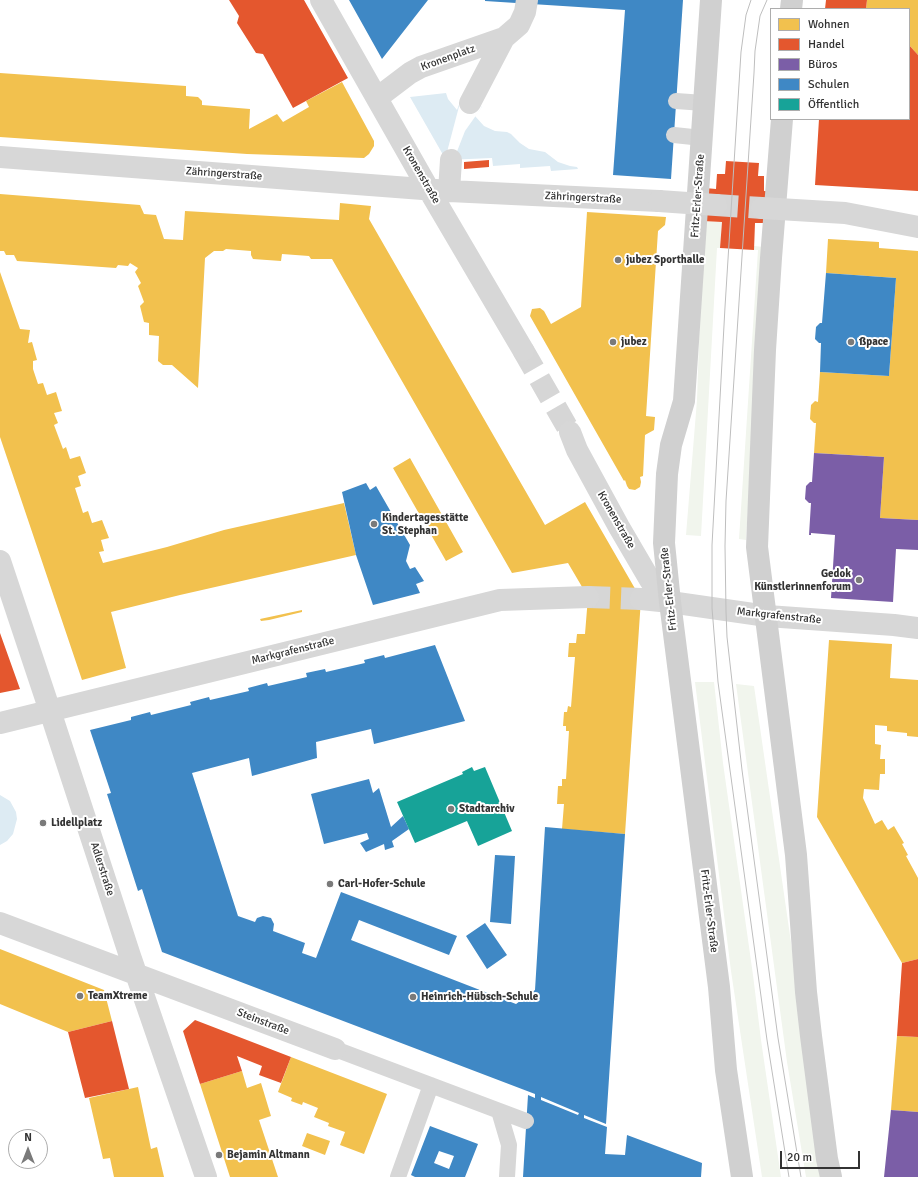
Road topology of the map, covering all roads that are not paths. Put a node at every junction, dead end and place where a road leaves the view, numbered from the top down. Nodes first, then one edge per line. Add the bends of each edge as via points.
1 (321, 0) edge
2 (527, 0) edge
3 (711, 0) edge
4 (504, 38) junction
5 (377, 98) junction
6 (676, 101) dead end
7 (470, 103) dead end
8 (704, 103) junction
9 (782, 120) edge
10 (674, 135) dead end
11 (702, 138) junction
12 (0, 157) edge
13 (451, 160) dead end
14 (439, 190) junction
15 (716, 205) tunnel mouth
16 (769, 208) junction
17 (846, 214) dead end
18 (918, 227) edge
19 (523, 350) tunnel mouth
20 (570, 432) tunnel mouth
21 (0, 561) edge
22 (588, 597) tunnel mouth
23 (642, 599) tunnel mouth
24 (670, 602) junction
25 (766, 616) junction
26 (918, 628) edge
27 (50, 711) junction
28 (0, 723) edge
29 (0, 923) edge
30 (137, 975) junction
31 (335, 1049) joint
32 (431, 1085) junction
33 (499, 1111) junction
34 (526, 1121) dead end
35 (206, 1177) edge
36 (398, 1177) edge
37 (507, 1177) edge
38 (742, 1177) edge
39 (831, 1177) edge

1 - 5 street, Kronenstraße
2 - 4 street, Kronenplatz via 519,25
3 - 8 main road, Fritz-Erler-Straße
4 - 5 street, Kronenplatz via 421,67
4 - 7 street, Kronenplatz
5 - 14 street, Kronenstraße
6 - 8 lane
8 - 11 main road, Fritz-Erler-Straße
9 - 16 main road
10 - 11 lane
11 - 24 main road, Fritz-Erler-Straße via 684,401 671,445 667,474 664,543
12 - 14 street, Zähringerstraße
13 - 14 street
14 - 15 street, Zähringerstraße, bridge
14 - 19 street, Kronenstraße
16 - 17 lane
16 - 18 street, bridge via 845,213
16 - 25 main road via 771,258 757,548
20 - 24 street, Kronenstraße via 577,450 650,580
21 - 27 street, Adlerstraße
22 - 27 street, Markgrafenstraße via 500,600
23 - 24 street, Markgrafenstraße
24 - 25 street, Markgrafenstraße
24 - 38 main road, Fritz-Erler-Straße via 719,987 726,1070
25 - 26 street, Markgrafenstraße
25 - 39 main road via 796,856 811,1036
27 - 28 street, Markgrafenstraße
27 - 30 street, Adlerstraße
29 - 30 street, Steinstraße
30 - 31 street, Steinstraße
30 - 35 street, Adlerstraße
31 - 32 lane, Steinstraße
32 - 33 lane, Steinstraße
32 - 36 lane
33 - 34 lane, Steinstraße
33 - 37 lane via 509,1145

